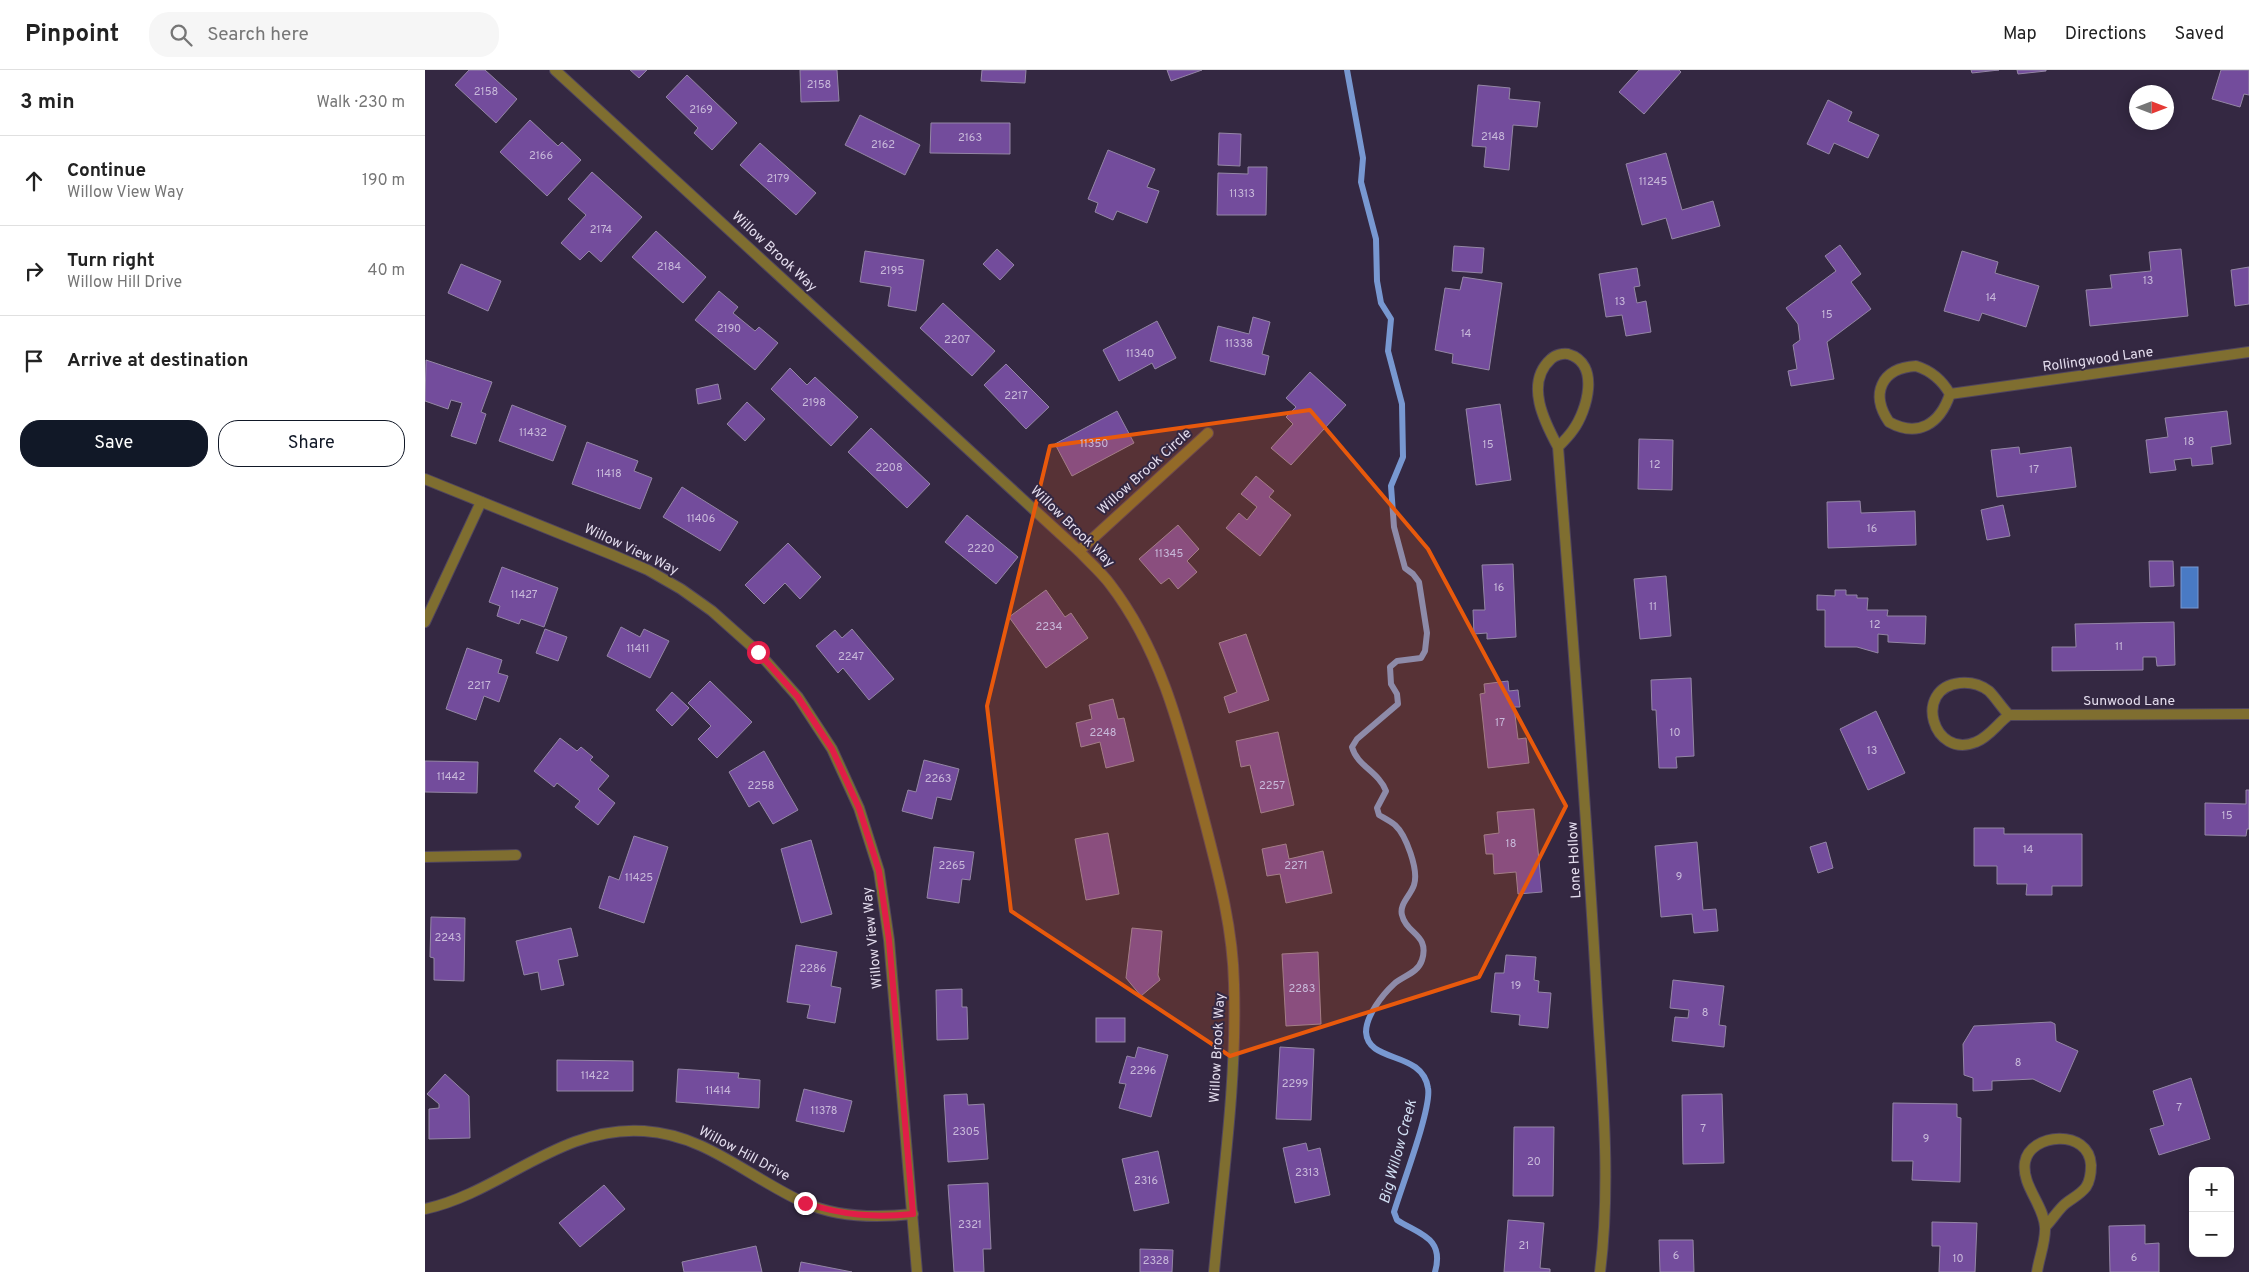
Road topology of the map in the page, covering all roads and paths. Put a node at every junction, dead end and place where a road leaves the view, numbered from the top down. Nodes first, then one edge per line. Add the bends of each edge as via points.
1 (555, 70) edge
2 (2249, 352) edge
3 (1950, 394) junction
4 (1208, 433) dead end
5 (1558, 447) junction
6 (425, 480) edge
7 (481, 502) junction
8 (1079, 551) junction
9 (425, 622) edge
10 (2249, 714) edge
11 (2009, 715) junction
12 (516, 855) dead end
13 (425, 857) edge
14 (425, 1209) edge
15 (913, 1214) junction
16 (2045, 1227) junction
17 (917, 1272) edge
18 (1215, 1272) edge
19 (1600, 1272) edge
20 (2037, 1272) edge

1 - 8 street, Willow Brook Way
2 - 3 street, Rollingwood Lane
3 - 3 street via 1939,417 1930,424 1908,429 1889,422 1879,402 1883,382 1905,367 1927,369
4 - 8 street, Willow Brook Circle
5 - 5 street, Lone Hollow via 1544,422 1539,405 1539,387 1546,364 1554,356 1567,353 1578,358 1586,370 1589,389 1573,430
5 - 19 street, Lone Hollow via 1588,830 1604,1137 1605,1236
6 - 7 street, Willow View Way
7 - 9 street
7 - 15 street, Willow View Way via 648,570 681,589 712,611 758,652 798,697 832,749 859,808 879,871 889,940
8 - 18 street, Willow Brook Way via 1110,583 1135,621 1157,666 1176,715 1228,922 1234,981 1234,1042
10 - 11 street, Sunwood Lane
11 - 11 street via 1986,736 1967,745 1947,741 1939,734 1932,715 1939,693 1956,683 1966,682 1988,691
12 - 13 street
14 - 15 street, Willow Hill Drive via 472,1194 571,1141 607,1133 643,1131 677,1136 708,1147 805,1203 833,1212 860,1216
15 - 17 street, Willow View Way
16 - 16 street via 2030,1189 2025,1162 2037,1146 2049,1141 2074,1140 2085,1148 2090,1159 2091,1173 2087,1186
16 - 20 street

